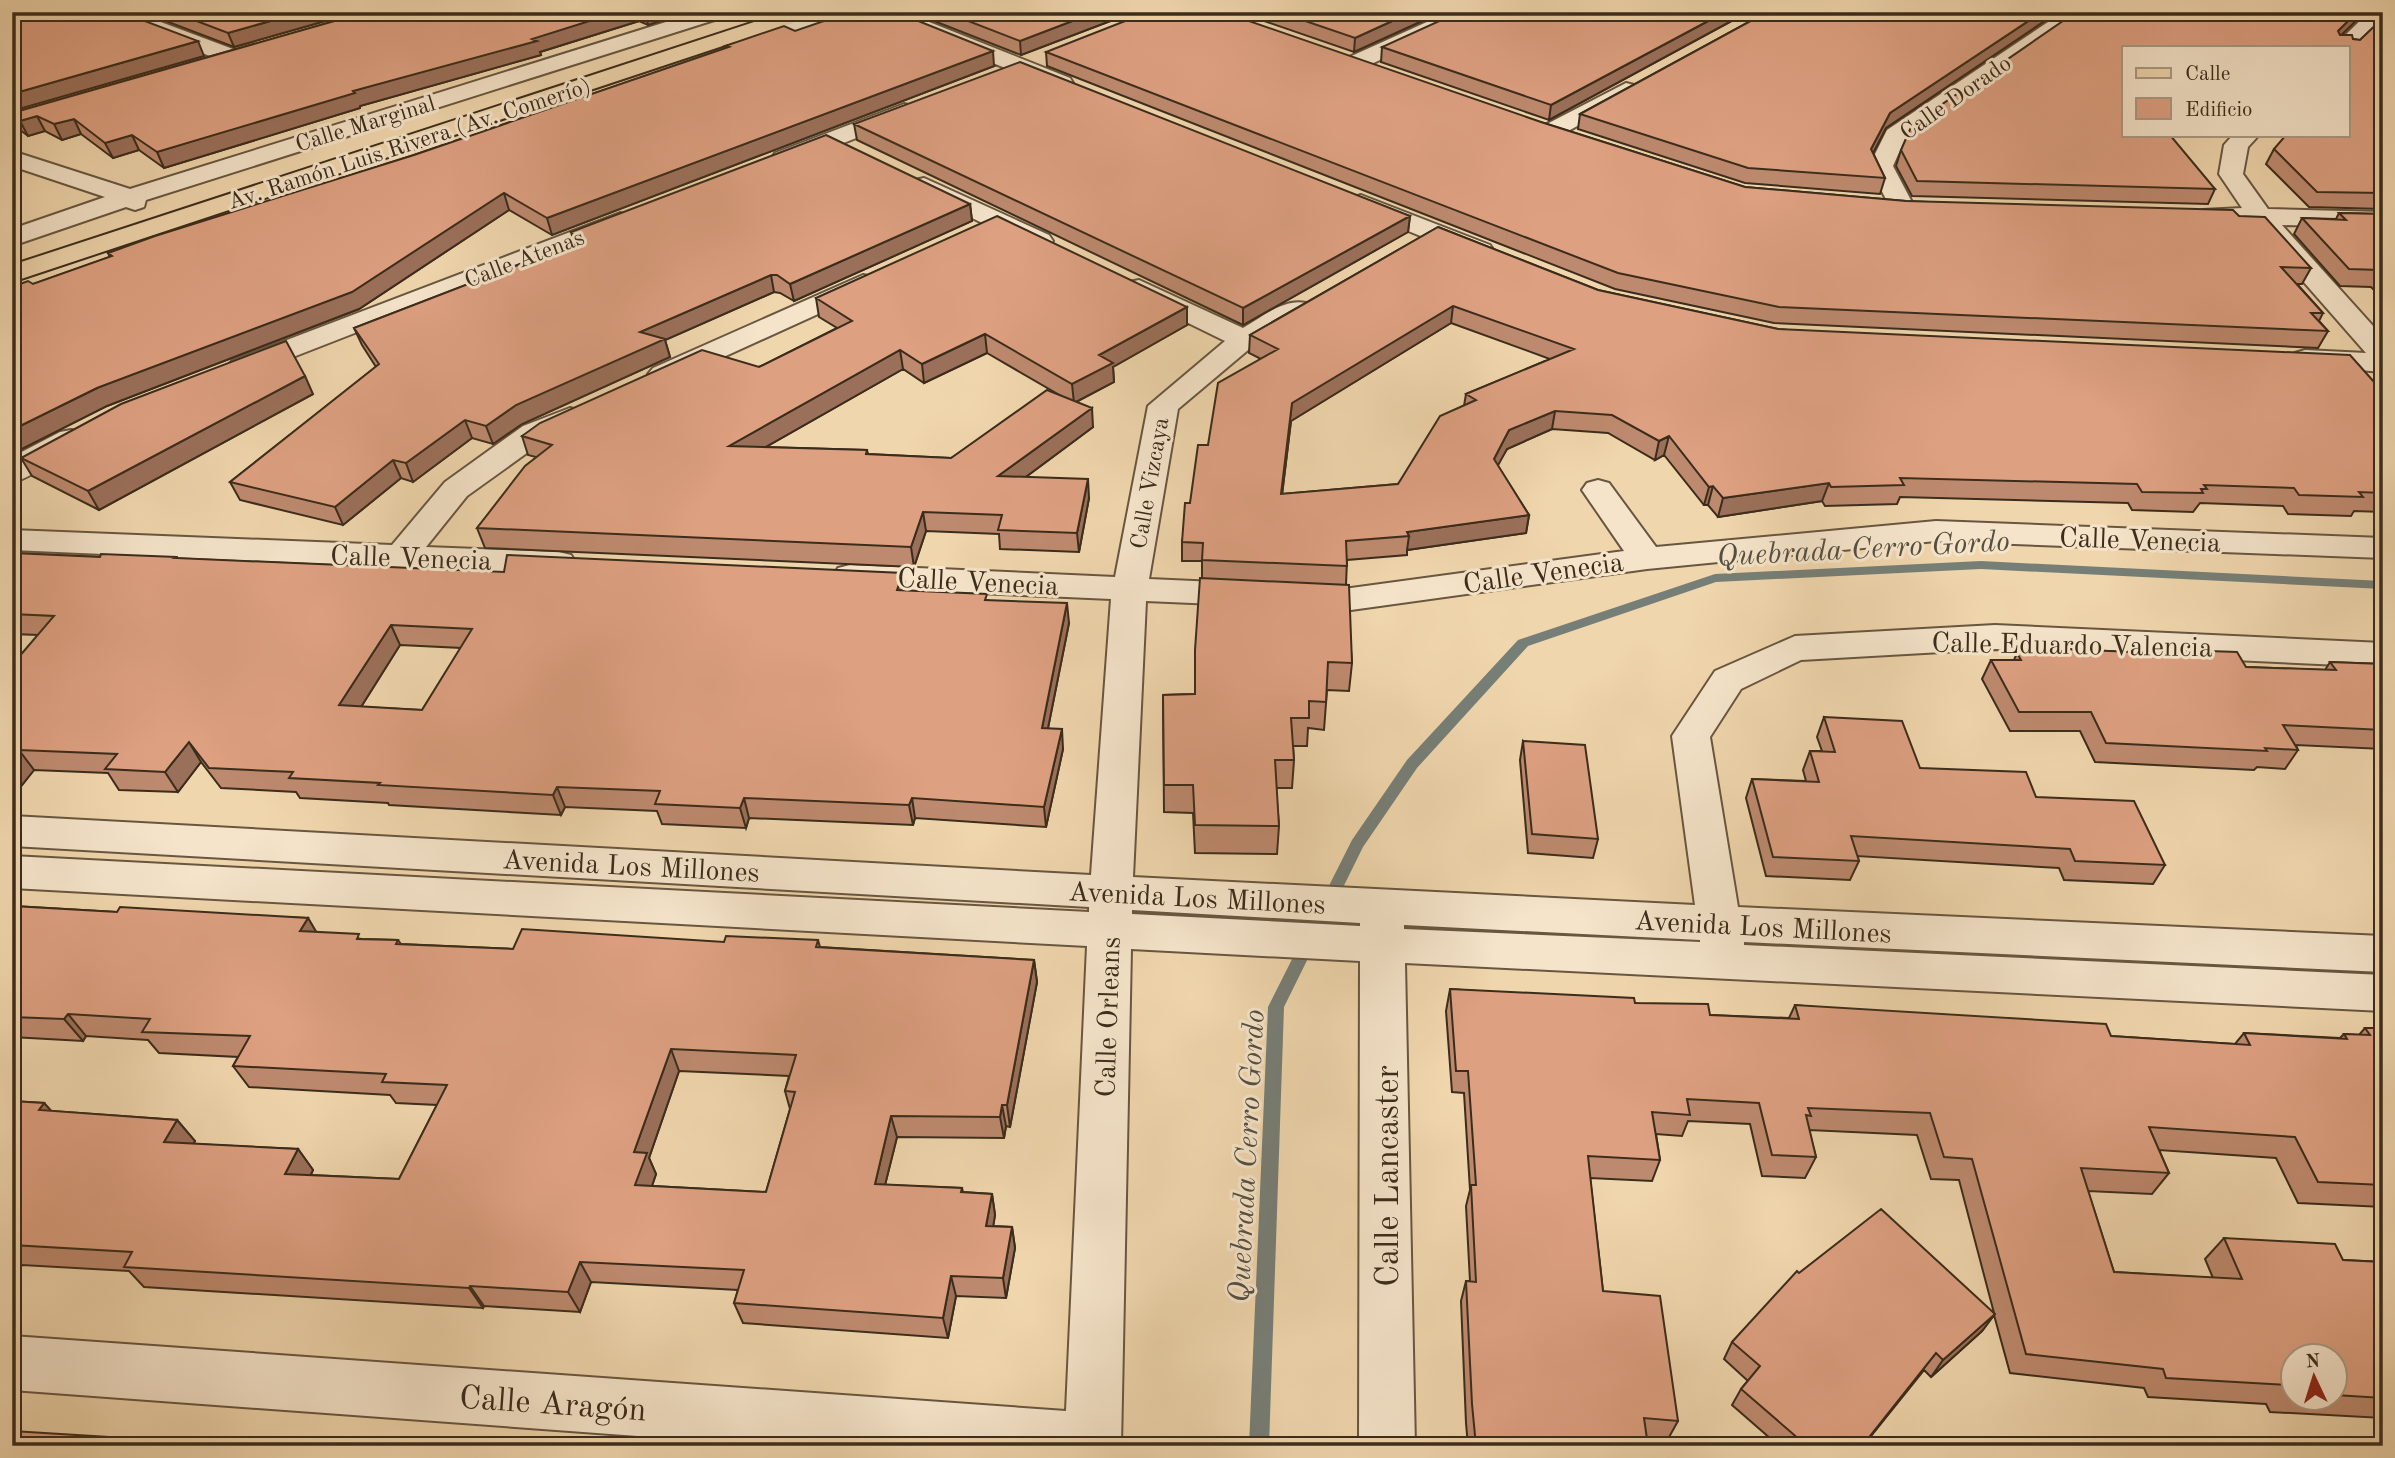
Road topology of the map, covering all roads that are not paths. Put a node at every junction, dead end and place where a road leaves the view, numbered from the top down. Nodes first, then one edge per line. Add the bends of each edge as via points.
1 (115, 12) edge
2 (720, 12) edge
3 (760, 12) edge
4 (806, 12) edge
5 (844, 12) edge
6 (885, 12) edge
7 (1466, 12) edge
8 (2077, 12) edge
9 (2381, 12) edge
10 (2344, 46) edge
11 (259, 49) edge
12 (1059, 52) edge
13 (1330, 54) edge
14 (233, 57) junction
15 (1354, 63) junction
16 (1020, 66) junction
17 (194, 68) edge
18 (1381, 72) edge
19 (1649, 78) edge
20 (983, 81) edge
21 (1085, 92) edge
22 (932, 101) edge
23 (1525, 122) edge
24 (1551, 131) junction
25 (2246, 136) edge
26 (1577, 139) edge
27 (831, 140) junction
28 (867, 157) edge
29 (12, 158) edge
30 (766, 165) edge
31 (903, 174) edge
32 (1342, 196) edge
33 (137, 203) junction
34 (1874, 204) edge
35 (1901, 206) junction
36 (1928, 207) edge
37 (637, 215) edge
38 (2191, 215) edge
39 (2261, 217) junction
40 (2383, 220) edge
41 (999, 221) junction
42 (1432, 232) junction
43 (12, 238) edge
44 (961, 238) edge
45 (1060, 250) edge
46 (12, 252) edge
47 (1397, 252) edge
48 (1507, 261) edge
49 (886, 272) edge
50 (12, 274) edge
51 (1122, 280) edge
52 (12, 298) edge
53 (1315, 299) edge
54 (1244, 339) junction
55 (2383, 355) edge
56 (2286, 358) edge
57 (2383, 363) edge
58 (223, 374) edge
59 (635, 387) edge
60 (597, 404) edge
61 (96, 427) edge
62 (12, 473) edge
63 (1598, 489) dead end
64 (12, 540) edge
65 (2383, 548) edge
66 (401, 556) junction
67 (1647, 558) junction
68 (594, 564) edge
69 (814, 574) edge
70 (1130, 588) junction
71 (2383, 654) edge
72 (12, 831) edge
73 (12, 872) edge
74 (1110, 910) junction
75 (1383, 925) junction
76 (1722, 943) junction
77 (2383, 954) edge
78 (2383, 993) edge
79 (12, 1363) edge
80 (1093, 1443) edge
81 (1387, 1446) edge

1 - 14 street
2 - 33 street, Calle Marginal
3 - 33 main road, Av. Ramón Luis Rivera (Av. Comerío)
4 - 50 main road, Av. Ramón Luis Rivera (Av. Comerío)
5 - 52 street, Calle Marginal via 131,252
6 - 16 street
7 - 15 street
8 - 35 street, Calle Dorado via 1895,135 1881,166
9 - 10 street
11 - 14 street
12 - 16 street
13 - 15 street
14 - 17 street
15 - 18 street
16 - 20 street
16 - 21 street
19 - 24 street
22 - 27 street
23 - 24 street
24 - 26 street
25 - 39 street via 2236,145 2231,174
27 - 28 street
27 - 30 street
29 - 33 street
31 - 41 street
32 - 42 street
33 - 43 street, Calle Marginal
33 - 46 main road, Av. Ramón Luis Rivera (Av. Comerío)
34 - 35 street
35 - 36 street
37 - 58 street, Calle Atenas
38 - 39 street
39 - 40 street
39 - 55 street
41 - 44 street
41 - 45 street
42 - 47 street
42 - 48 street
49 - 59 street
51 - 54 street
53 - 54 street, Calle Vizcaya
54 - 70 street, Calle Vizcaya via 1163,405
56 - 57 street
60 - 66 street via 534,433 456,489
61 - 62 street
63 - 67 street, Calle Venecia
64 - 66 street, Calle Venecia
65 - 67 street, Calle Venecia via 1936,531
66 - 68 street, Calle Venecia
67 - 70 street, Calle Venecia via 1351,599
69 - 70 street, Calle Venecia
70 - 74 street, Calle Orleans
71 - 76 street, Calle Eduardo Valencia via 1995,637 1795,648 1728,680 1691,736
72 - 74 street, Avenida Los Millones
73 - 74 street, Avenida Los Millones
74 - 75 street, Avenida Los Millones
74 - 80 street, Calle Orleans
75 - 76 street, Avenida Los Millones
75 - 81 street, Calle Lancaster
76 - 77 street, Avenida Los Millones
76 - 78 street, Avenida Los Millones
79 - 80 street, Calle Aragón

